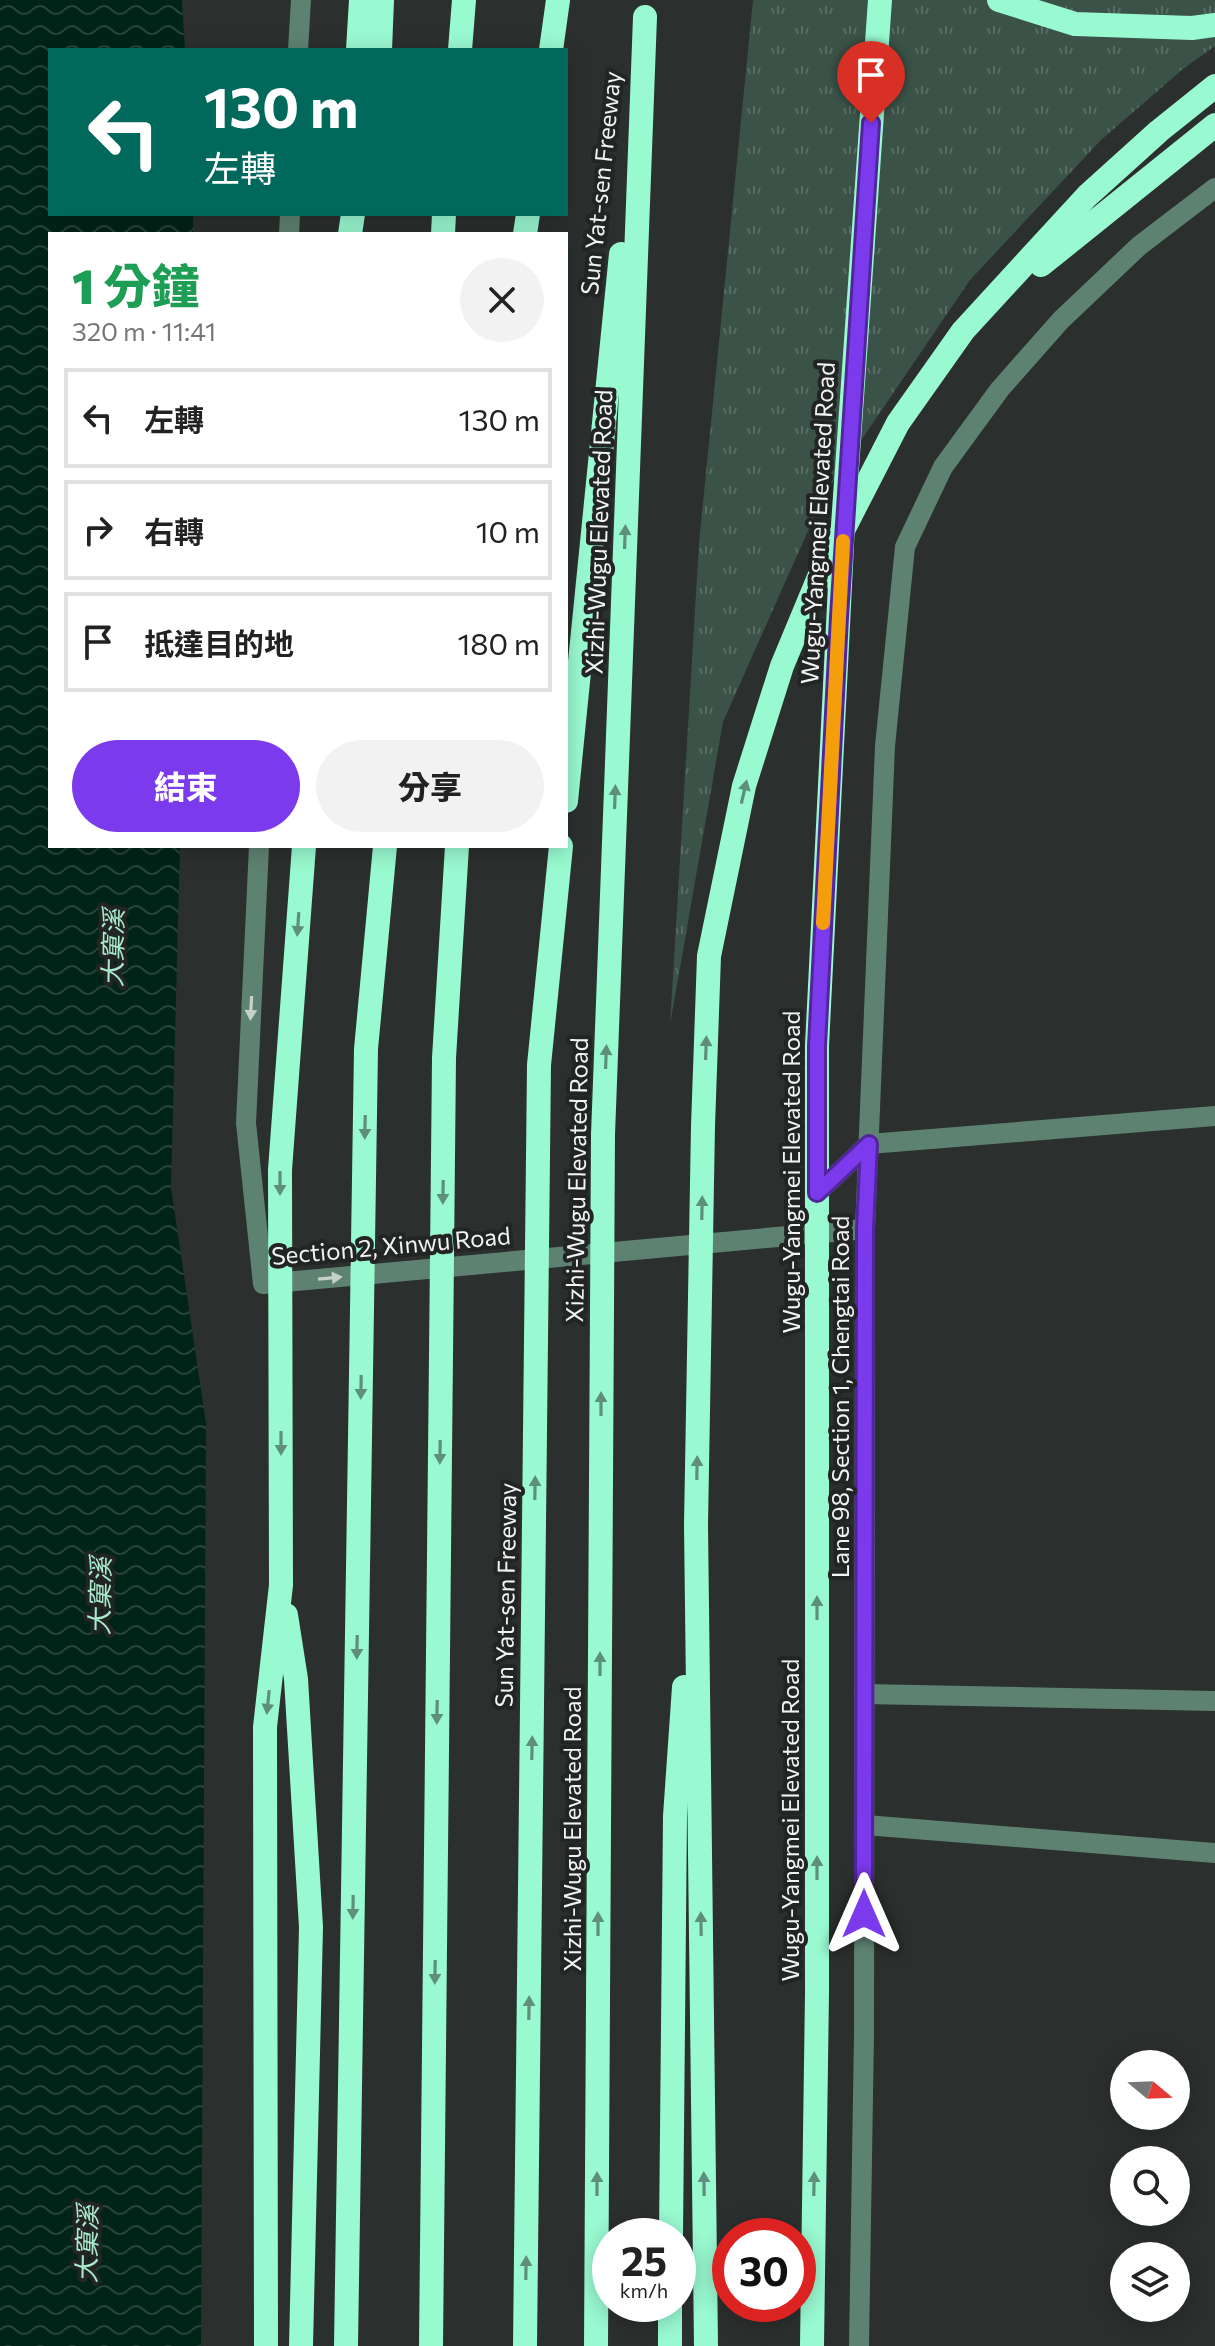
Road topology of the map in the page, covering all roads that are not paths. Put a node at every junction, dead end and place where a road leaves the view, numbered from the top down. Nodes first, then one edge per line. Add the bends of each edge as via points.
1 (301, 0) edge
2 (361, 0) edge
3 (382, 0) edge
4 (464, 0) edge
5 (558, 0) edge
6 (880, 0) edge
7 (999, 0) edge
8 (646, 8) edge
9 (1215, 25) edge
10 (298, 48) edge
11 (358, 48) edge
12 (380, 48) edge
13 (460, 48) edge
14 (551, 48) edge
15 (1215, 86) edge
16 (1215, 125) edge
17 (1215, 188) edge
18 (963, 331) junction
19 (568, 781) edge
20 (259, 848) edge
21 (304, 848) edge
22 (385, 848) edge
23 (457, 848) edge
24 (561, 848) edge
25 (1215, 1116) edge
26 (869, 1144) junction
27 (817, 1193) junction
28 (865, 1229) junction
29 (696, 1525) junction
30 (281, 1585) junction
31 (864, 1694) junction
32 (1215, 1701) edge
33 (865, 1825) junction
34 (1215, 1853) edge
35 (671, 2218) edge
36 (670, 2322) edge
37 (266, 2346) edge
38 (301, 2346) edge
39 (346, 2346) edge
40 (431, 2346) edge
41 (525, 2346) edge
42 (596, 2346) edge
43 (670, 2346) edge
44 (706, 2346) edge
45 (812, 2346) edge
46 (859, 2346) edge

1 - 10 street
2 - 11 highway
3 - 12 highway
4 - 13 highway
5 - 14 highway
6 - 27 highway, Wugu-Yangmei Elevated Road via 843,525 817,1046
7 - 9 highway via 1075,24
8 - 19 highway, Sun Yat-sen Freeway
42 -> 8 highway, Xizhi-Wugu Elevated Road via 603,1135
15 - 18 highway via 1087,196
16 - 18 highway
17 - 26 street, Lane 98, Section 1, Chengtai Road via 1128,257 1061,320 1000,389 943,467 905,547 885,746
29 -> 18 highway via 709,956 744,786 782,666 819,577 898,423
20 -> 28 street, Section 2, Xinwu Road via 246,1123 263,1284
21 -> 30 highway via 280,1170
22 -> 39 highway via 366,1049
23 -> 40 highway via 444,1058
41 -> 24 highway, Sun Yat-sen Freeway via 539,1065
25 - 26 street
26 - 27 street
26 - 28 street, Lane 98, Section 1, Chengtai Road
45 -> 27 highway, Wugu-Yangmei Elevated Road
28 - 31 street, Lane 98, Section 1, Chengtai Road
29 - 35 highway via 675,1816
44 -> 29 highway
30 -> 37 highway via 265,1727
30 - 38 highway via 296,1679 311,1927
31 - 32 street
31 - 33 street, Lane 98, Section 1, Chengtai Road
33 - 34 street
33 - 46 street, Lane 98, Section 1, Chengtai Road
36 - 43 highway

